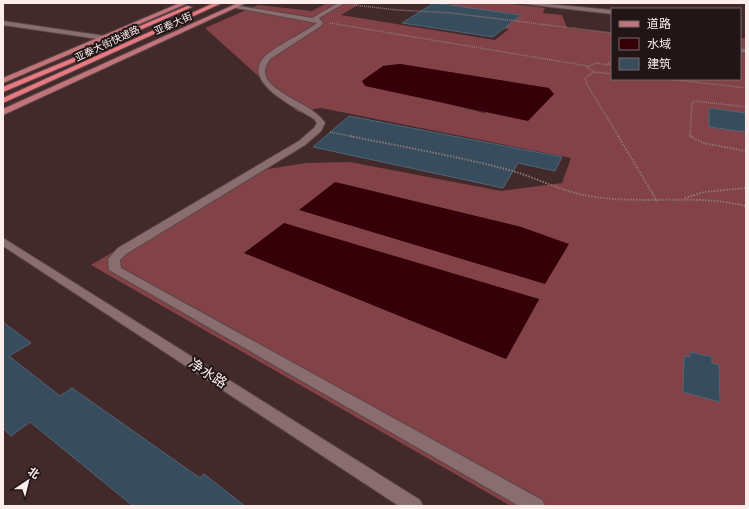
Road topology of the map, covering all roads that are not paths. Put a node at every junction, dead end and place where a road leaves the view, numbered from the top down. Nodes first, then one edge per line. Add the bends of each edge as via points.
1 (185, 3) edge
2 (199, 3) edge
3 (208, 3) edge
4 (219, 3) edge
5 (342, 3) edge
6 (519, 3) edge
7 (236, 4) edge
8 (611, 12) edge
9 (318, 21) junction
10 (3, 23) edge
11 (105, 38) junction
12 (98, 49) junction
13 (114, 51) junction
14 (3, 81) edge
15 (3, 90) edge
16 (3, 101) edge
17 (3, 112) edge
18 (3, 241) edge
19 (414, 506) edge
20 (536, 506) edge

1 - 11 main road, 亚泰大街
2 - 12 highway via 103,44
3 - 12 highway, 亚泰大街快速路
4 - 13 highway, 亚泰大街快速路
5 - 9 street via 316,17
6 - 8 street
7 - 9 street
7 - 13 highway
7 - 17 main road, 亚泰大街
9 - 20 street via 319,25 267,58 262,67 262,77 271,88 317,117 321,123 318,129 302,143 122,251 114,259 115,270
10 - 11 street
11 - 14 main road, 亚泰大街
12 - 15 highway, 亚泰大街快速路
13 - 16 highway, 亚泰大街快速路
18 - 19 street, 净水路

